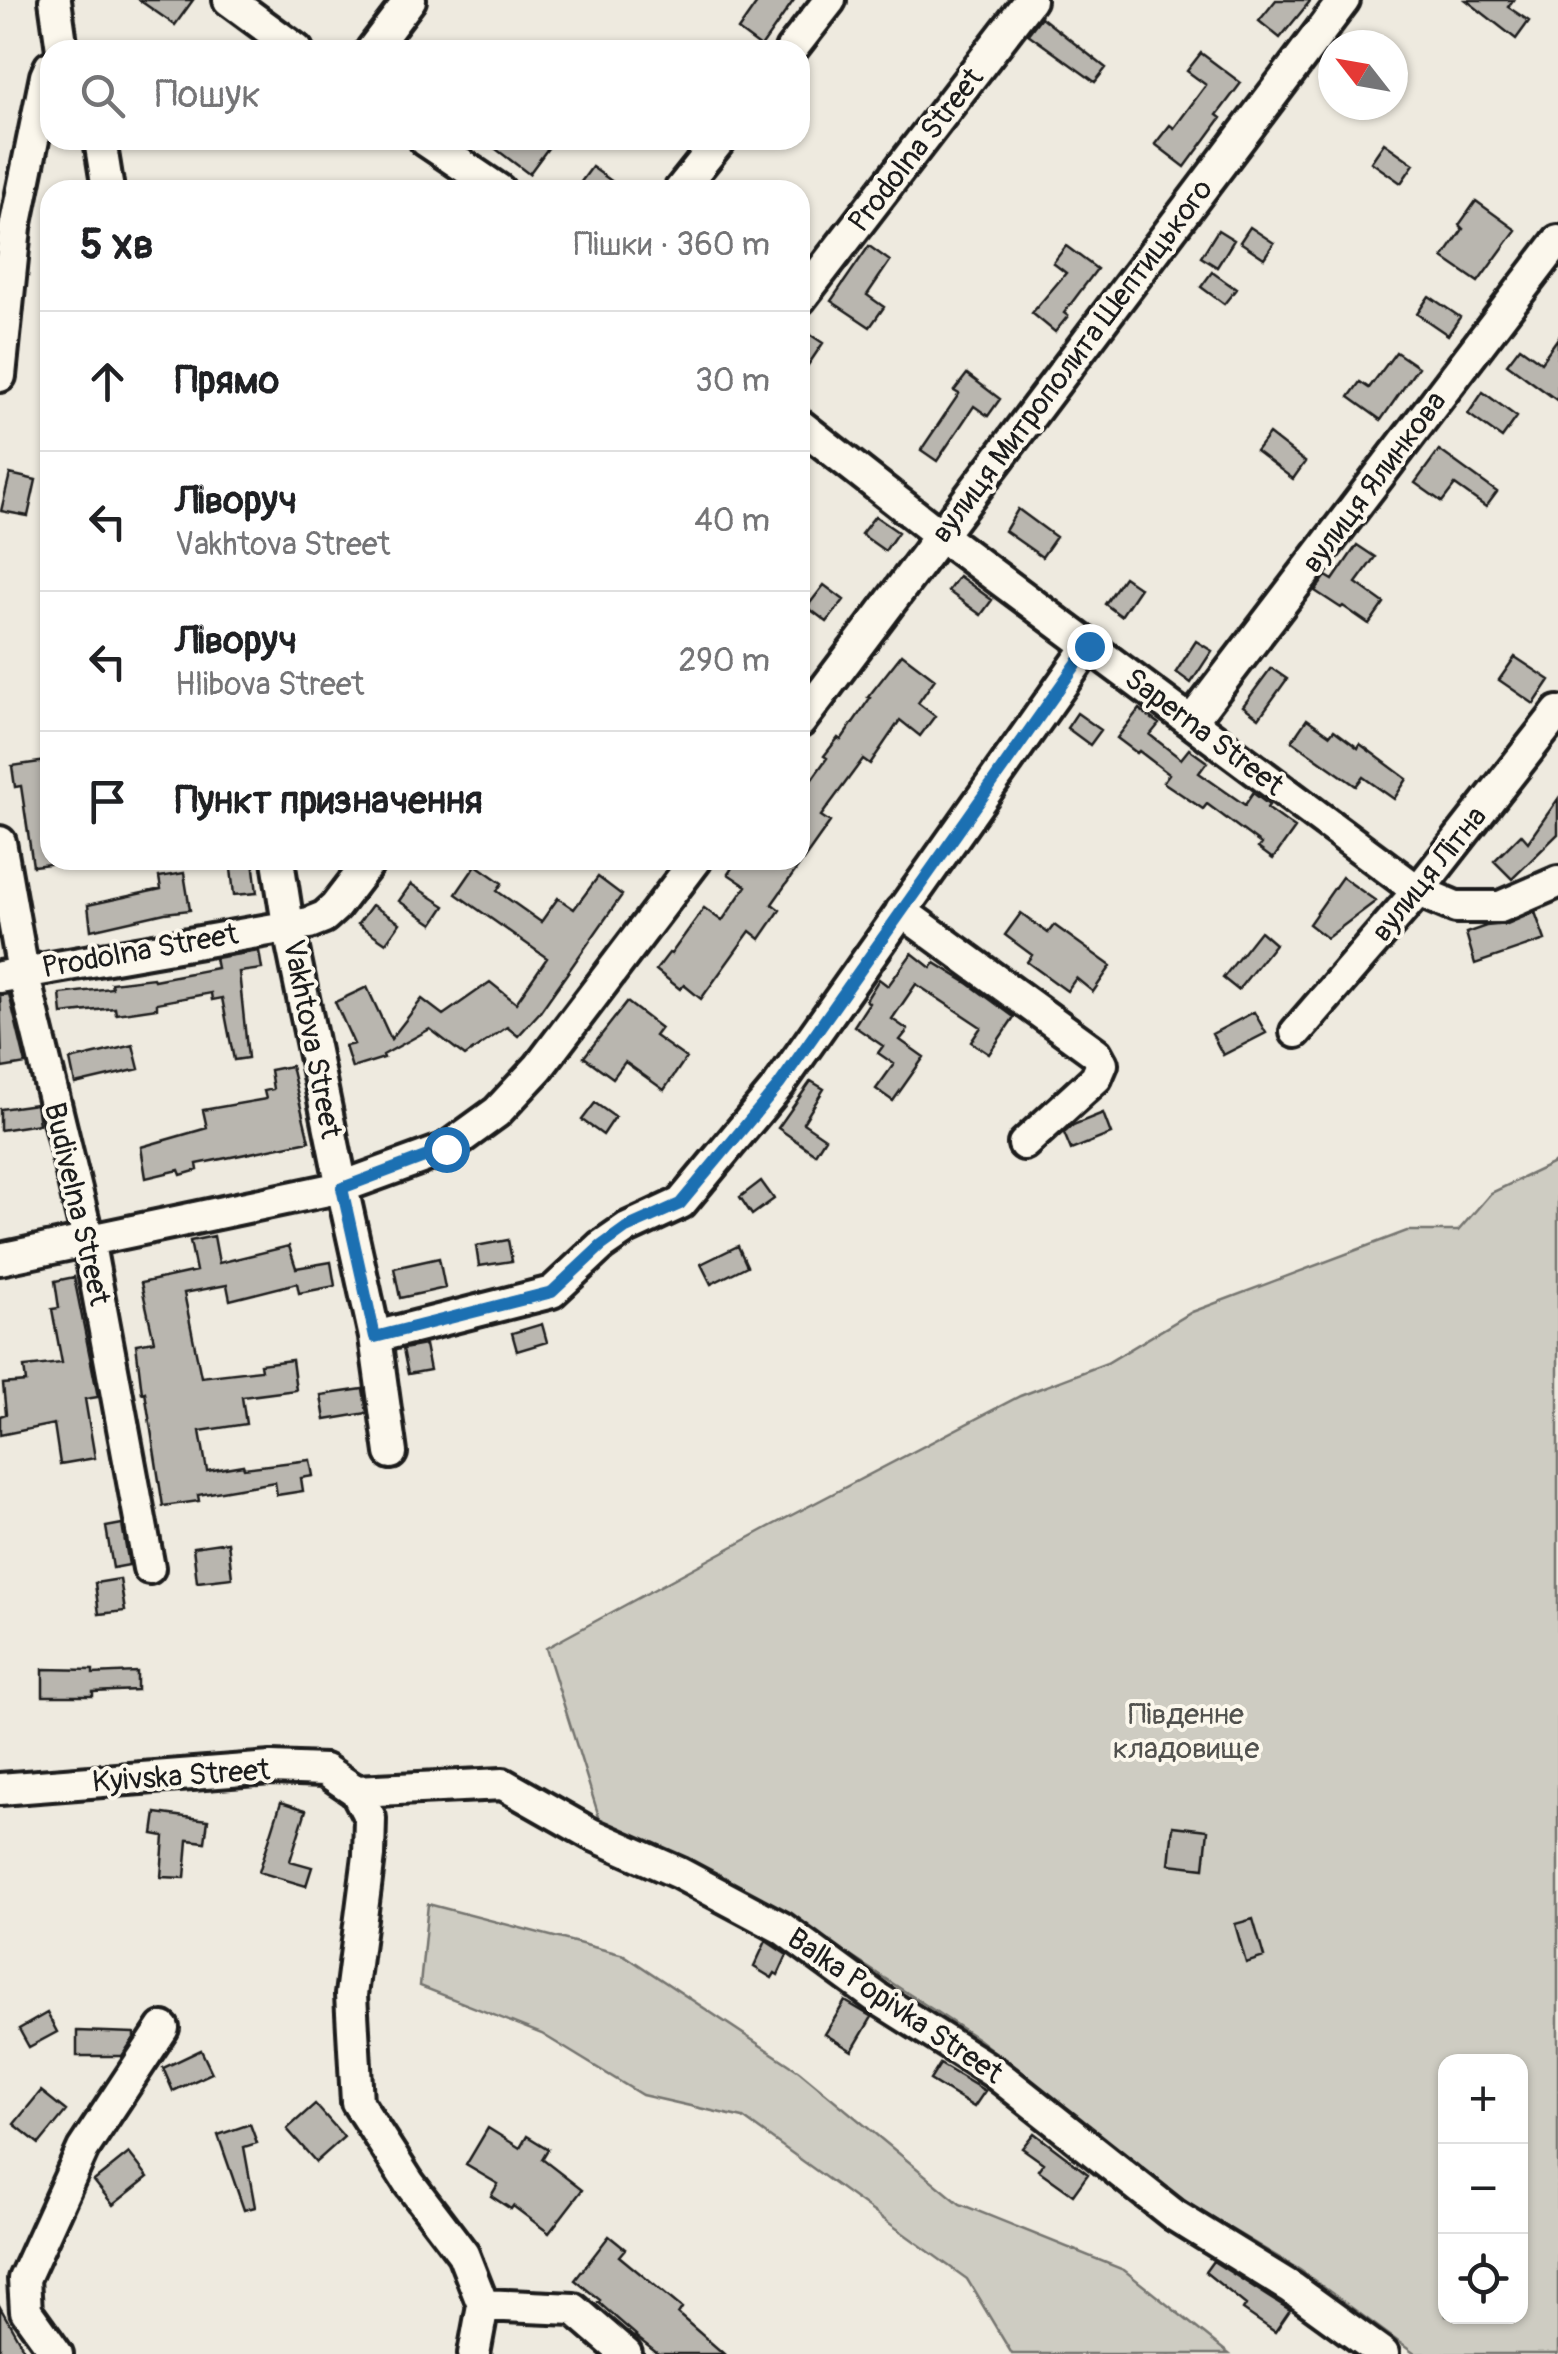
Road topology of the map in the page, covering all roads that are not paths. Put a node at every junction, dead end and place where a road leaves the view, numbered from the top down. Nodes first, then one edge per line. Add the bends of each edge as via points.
1 (55, 0) edge
2 (229, 0) edge
3 (410, 0) edge
4 (830, 0) edge
5 (1030, 0) edge
6 (1344, 0) edge
7 (59, 40) edge
8 (283, 40) edge
9 (380, 40) edge
10 (799, 40) edge
11 (40, 105) edge
12 (102, 150) edge
13 (440, 150) edge
14 (712, 150) edge
15 (106, 180) edge
16 (483, 180) edge
17 (688, 180) edge
18 (1558, 241) edge
19 (810, 286) edge
20 (0, 376) edge
21 (810, 432) edge
22 (940, 535) junction
23 (1089, 646) junction
24 (810, 709) edge
25 (1558, 712) edge
26 (1191, 722) junction
27 (0, 842) edge
28 (280, 870) edge
29 (363, 870) edge
30 (688, 870) edge
31 (1558, 882) edge
32 (1418, 891) junction
33 (901, 912) junction
34 (288, 925) junction
35 (11, 975) edge
36 (1296, 1032) dead end
37 (1024, 1144) dead end
38 (342, 1188) junction
39 (88, 1239) junction
40 (0, 1259) edge
41 (375, 1337) junction
42 (392, 1452) dead end
43 (148, 1568) dead end
44 (0, 1789) edge
45 (356, 1791) junction
46 (163, 2028) dead end
47 (484, 2305) junction
48 (57, 2354) edge
49 (474, 2354) edge
50 (626, 2354) edge
51 (1383, 2354) edge

1 - 7 street
2 - 8 street
3 - 9 street
4 - 10 street
5 - 19 street, Prodolna Street
6 - 22 street, вулиця Митрополита Шептицького
11 - 20 street via 15,228
12 - 15 street
13 - 16 street
14 - 17 street
18 - 26 street, вулиця Ялинкова
21 - 22 street, Saperna Street
22 - 23 street, Saperna Street
22 - 24 street, вулиця Митрополита Шептицького
23 - 26 street, Saperna Street
23 - 33 street
25 - 32 street, вулиця Літна
26 - 32 street, Saperna Street
27 - 35 street, Budivelna Street
28 - 34 street, Vakhtova Street
29 - 34 street, Prodolna Street via 324,917
30 - 38 street via 539,1067 497,1112 446,1149
31 - 32 street, Saperna Street via 1500,907 1456,908
32 - 36 street, вулиця Літна
33 - 37 street via 1102,1064 1096,1078
33 - 41 street via 779,1085 680,1204 626,1228 552,1292
34 - 35 street, Prodolna Street
34 - 38 street, Vakhtova Street
35 - 39 street, Budivelna Street
38 - 39 street
38 - 41 street, Vakhtova Street
39 - 40 street
39 - 43 street, Budivelna Street
41 - 42 street, Vakhtova Street
44 - 45 street, Kyivska Street via 271,1768 325,1770
45 - 47 street via 370,1818 351,1995 357,2102 463,2254
45 - 51 street, Balka Popivka Street via 503,1784 782,1928 995,2073 1174,2214
46 - 48 street via 82,2148 24,2279 26,2311
47 - 49 street
47 - 50 street via 574,2309

